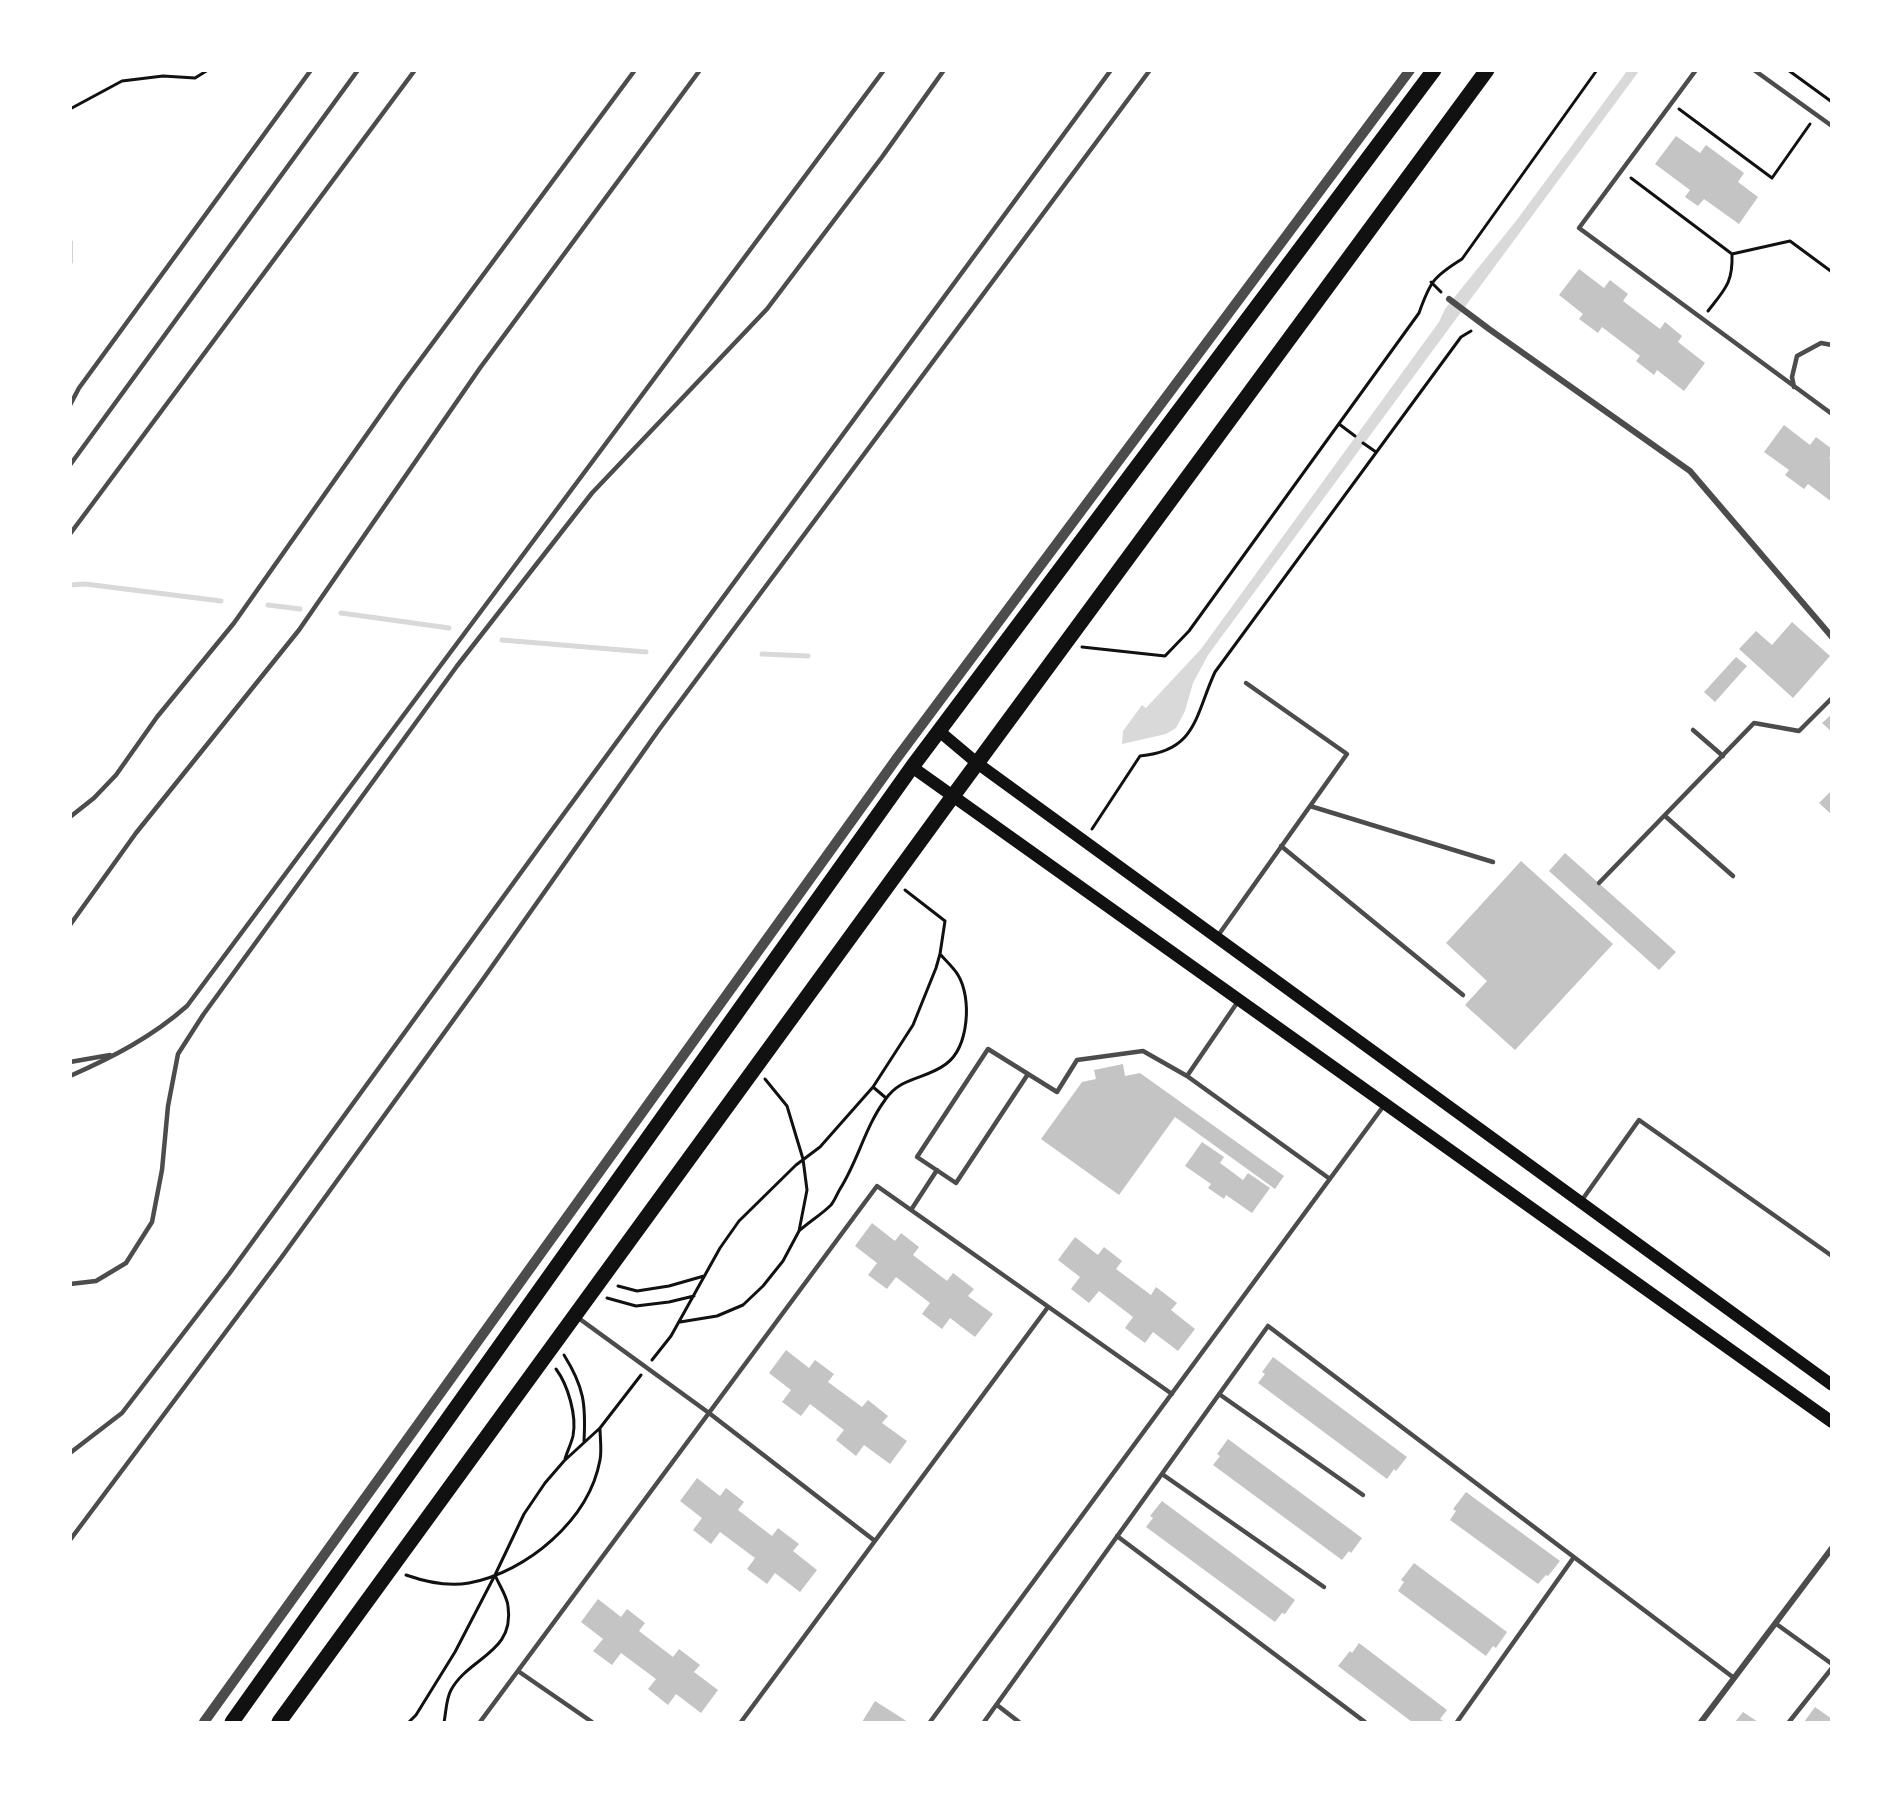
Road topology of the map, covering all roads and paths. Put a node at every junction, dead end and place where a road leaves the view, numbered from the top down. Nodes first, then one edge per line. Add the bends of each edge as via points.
1 (208, 70) edge
2 (311, 70) edge
3 (358, 70) edge
4 (415, 70) edge
5 (635, 70) edge
6 (700, 70) edge
7 (884, 70) edge
8 (944, 70) edge
9 (1111, 70) edge
10 (1150, 70) edge
11 (1410, 70) edge
12 (1434, 70) edge
13 (1487, 70) edge
14 (1597, 70) edge
15 (1696, 70) edge
16 (1754, 70) edge
17 (1788, 70) edge
18 (1832, 102) edge
19 (1671, 103) junction
20 (70, 109) edge
21 (1816, 115) junction
22 (1832, 126) edge
23 (1622, 171) junction
24 (70, 242) edge
25 (1732, 254) junction
26 (70, 263) edge
27 (1832, 272) edge
28 (1449, 299) dead end
29 (1702, 320) junction
30 (1483, 325) junction
31 (1832, 345) edge
32 (1794, 387) junction
33 (70, 405) edge
34 (1832, 414) edge
35 (1339, 424) junction
36 (1355, 436) dead end
37 (1363, 443) dead end
38 (1376, 452) junction
39 (70, 465) edge
40 (70, 534) edge
41 (1832, 637) edge
42 (1064, 645) junction
43 (1246, 683) dead end
44 (1832, 698) edge
45 (940, 700) junction
46 (954, 712) junction
47 (1693, 729) dead end
48 (939, 731) junction
49 (1723, 756) junction
50 (978, 763) junction
51 (912, 767) junction
52 (953, 796) junction
53 (1310, 806) junction
54 (1665, 816) junction
55 (70, 817) edge
56 (1084, 841) junction
57 (1281, 846) junction
58 (1493, 862) dead end
59 (1733, 876) dead end
60 (892, 880) junction
61 (1599, 883) dead end
62 (70, 925) edge
63 (1217, 938) junction
64 (940, 954) junction
65 (1463, 995) dead end
66 (1239, 1000) junction
67 (116, 1054) junction
68 (70, 1062) edge
69 (756, 1067) junction
70 (1028, 1074) junction
71 (70, 1076) edge
72 (1187, 1077) junction
73 (873, 1087) junction
74 (886, 1098) junction
75 (1385, 1104) junction
76 (802, 1159) junction
77 (937, 1170) junction
78 (1330, 1179) junction
79 (1580, 1202) junction
80 (911, 1210) junction
81 (799, 1231) junction
82 (1832, 1256) edge
83 (704, 1276) junction
84 (70, 1284) edge
85 (596, 1288) junction
86 (693, 1296) junction
87 (1048, 1307) junction
88 (575, 1316) junction
89 (680, 1322) junction
90 (551, 1349) junction
91 (646, 1367) junction
92 (1832, 1385) edge
93 (1172, 1394) junction
94 (1219, 1394) junction
95 (710, 1413) junction
96 (1832, 1422) edge
97 (600, 1428) junction
98 (584, 1442) junction
99 (70, 1453) edge
100 (564, 1461) junction
101 (1162, 1474) junction
102 (1363, 1495) dead end
103 (1118, 1536) junction
104 (70, 1540) edge
105 (875, 1541) junction
106 (1832, 1548) edge
107 (1574, 1557) junction
108 (390, 1570) junction
109 (495, 1575) junction
110 (1324, 1587) dead end
111 (1775, 1623) junction
112 (1832, 1666) edge
113 (518, 1671) junction
114 (1734, 1678) junction
115 (997, 1705) junction
116 (204, 1722) edge
117 (232, 1722) edge
118 (279, 1722) edge
119 (409, 1722) edge
120 (444, 1722) edge
121 (480, 1722) edge
122 (592, 1722) edge
123 (741, 1722) edge
124 (930, 1722) edge
125 (984, 1722) edge
126 (1019, 1722) edge
127 (1365, 1722) edge
128 (1457, 1722) edge
129 (1701, 1722) edge
130 (1789, 1722) edge

1 - 20 path via 195,78 163,76 122,81
2 - 33 lane
3 - 39 lane
4 - 40 lane
5 - 55 lane via 403,383 234,623 157,717 116,775
6 - 62 lane via 480,368 299,630 136,833
7 - 67 lane via 187,1006 143,1040
8 - 84 lane via 767,309 592,493 457,666 203,1015 178,1054 152,1222 126,1263 96,1281
9 - 99 lane via 229,1274 122,1413
10 - 104 lane via 658,730 281,1258
11 - 45 street
12 - 46 main road
13 - 42 main road
14 - 35 path via 1462,259 1431,282 1419,313
15 - 19 lane
16 - 21 lane
17 - 18 path
19 - 21 path via 1772,178
19 - 23 lane
21 - 22 lane
23 - 25 path
23 - 29 lane via 1579,228
24 - 26 lane
25 - 27 path via 1790,241
25 - 29 path via 1729,284
28 - 30 street
29 - 32 lane
30 - 38 path via 1461,337
30 - 41 street via 1690,471
31 - 32 lane via 1821,344 1797,356 1792,376
32 - 34 lane
35 - 36 path
35 - 42 path via 1189,631 1165,656
37 - 38 path
38 - 56 path via 1215,672 1191,732 1175,746 1158,754 1140,756
42 - 50 main road
43 - 53 lane via 1347,754
44 - 49 lane via 1799,731 1754,723
45 - 46 street
45 - 116 street
46 - 48 main road
47 - 49 lane
48 - 50 main road
48 - 51 main road
49 - 54 lane
50 - 52 main road
50 - 56 main road
51 - 52 main road
51 - 117 main road
52 - 60 main road
52 - 66 main road
53 - 57 lane
53 - 58 lane
54 - 59 lane
54 - 61 lane
56 - 63 main road
57 - 63 lane
57 - 65 lane
60 - 64 path via 945,921
60 - 69 main road
63 - 79 main road
64 - 73 path via 913,1025
64 - 74 path via 959,975 965,996 968,1013 959,1047 948,1063 901,1083
66 - 72 lane
66 - 75 main road
67 - 68 lane
67 - 71 lane
69 - 76 path via 787,1106
69 - 85 main road
70 - 72 lane via 1057,1092 1077,1060 1143,1051
70 - 77 lane via 956,1183
70 - 77 lane via 988,1048 917,1157
72 - 78 lane
73 - 74 path
73 - 76 path via 820,1147
74 - 81 path via 853,1169 831,1204
75 - 78 lane
75 - 96 main road
76 - 81 path via 807,1190
76 - 83 path via 739,1221
77 - 80 lane
78 - 93 lane
79 - 82 lane via 1639,1120
79 - 92 main road
80 - 87 lane
80 - 95 lane via 878,1186
81 - 89 path via 783,1261 743,1305 717,1316
83 - 85 path via 637,1291
83 - 86 path
85 - 86 path via 636,1306
85 - 88 main road
86 - 89 path
87 - 93 lane
87 - 105 lane
88 - 90 main road
88 - 91 lane
89 - 91 path
90 - 98 path via 578,1376 586,1416
90 - 100 path via 571,1404 573,1434
90 - 108 main road
91 - 95 lane
91 - 97 path
93 - 124 lane
94 - 101 lane
94 - 102 lane
94 - 107 lane via 1268,1326
95 - 105 lane
95 - 113 lane
97 - 98 path
97 - 109 path via 600,1460 573,1519 526,1561
98 - 100 path
100 - 109 path via 524,1514
101 - 103 lane
101 - 110 lane
103 - 115 lane
103 - 127 lane
105 - 123 lane
106 - 111 street
107 - 114 lane
107 - 128 lane
108 - 109 path via 430,1583 468,1584
108 - 118 main road
109 - 119 path via 454,1652
109 - 120 path via 508,1604 508,1631 450,1692
111 - 112 lane
111 - 114 street
112 - 130 lane
113 - 121 lane
113 - 122 lane
114 - 129 street
115 - 125 lane
115 - 126 lane

